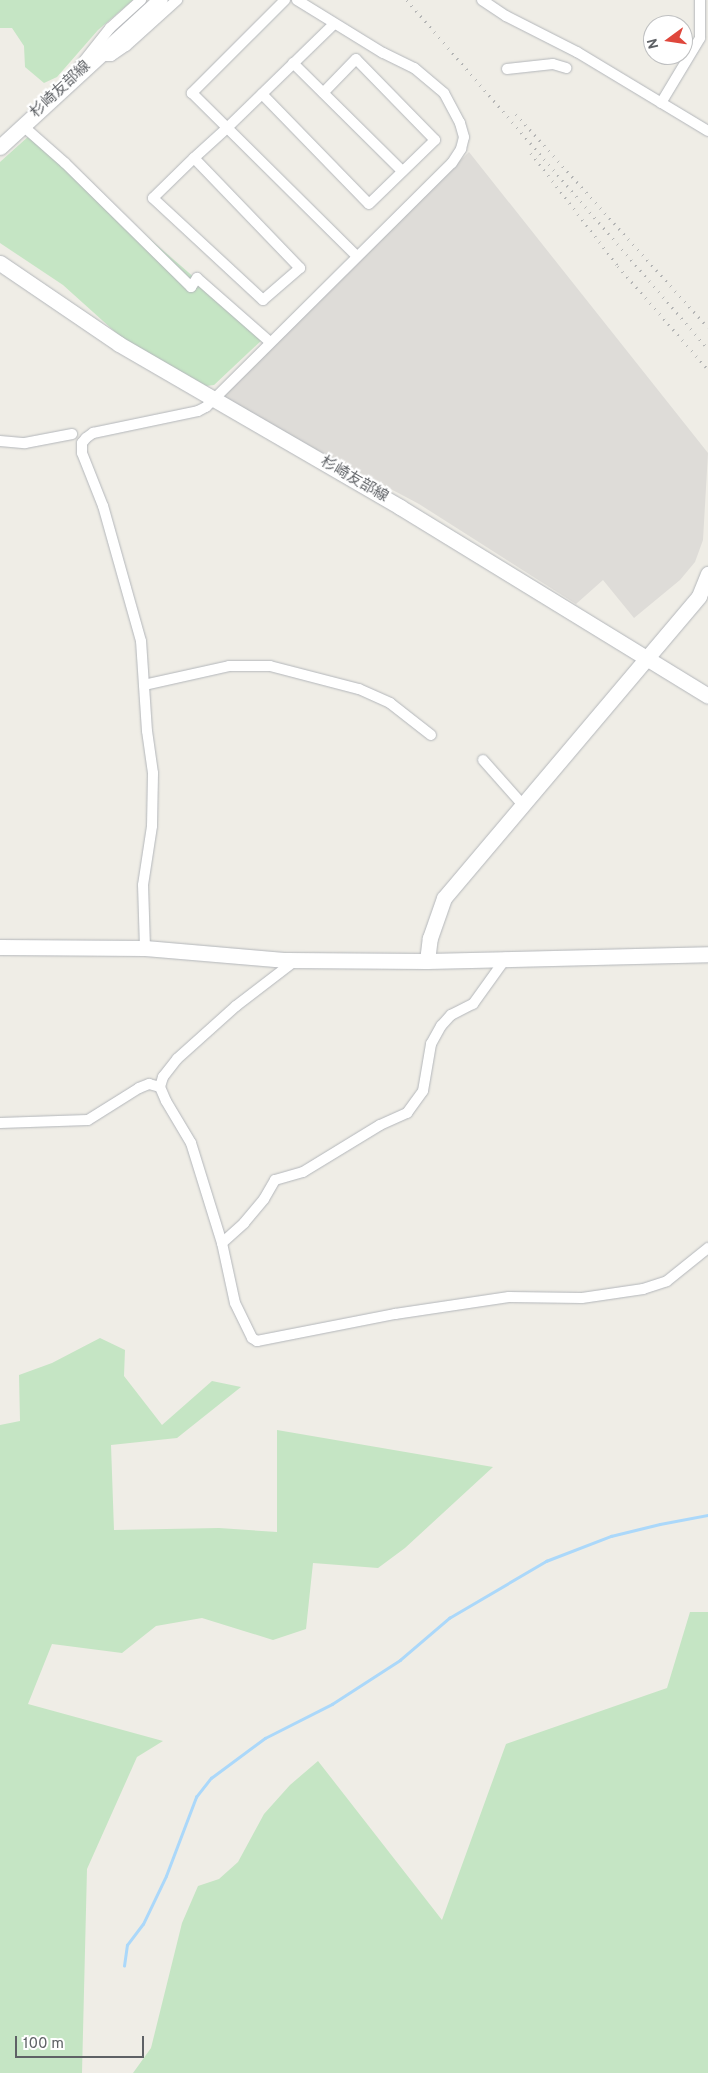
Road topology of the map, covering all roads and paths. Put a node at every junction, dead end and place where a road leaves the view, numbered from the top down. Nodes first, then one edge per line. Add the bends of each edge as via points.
1 (141, 0) edge
2 (160, 0) edge
3 (177, 0) edge
4 (285, 0) edge
5 (297, 0) edge
6 (482, 0) edge
7 (700, 0) edge
8 (334, 24) junction
9 (98, 56) junction
10 (293, 63) junction
11 (566, 68) dead end
12 (507, 69) dead end
13 (60, 91) junction
14 (323, 93) junction
15 (262, 94) junction
16 (660, 103) junction
17 (23, 126) junction
18 (226, 128) junction
19 (708, 131) edge
20 (0, 147) edge
21 (194, 158) junction
22 (402, 171) junction
23 (357, 256) junction
24 (0, 263) edge
25 (270, 342) junction
26 (214, 399) junction
27 (72, 434) dead end
28 (0, 441) edge
29 (708, 578) edge
30 (704, 596) edge
31 (646, 658) junction
32 (144, 685) junction
33 (708, 696) edge
34 (431, 735) dead end
35 (483, 760) dead end
36 (522, 804) junction
37 (0, 947) edge
38 (145, 948) junction
39 (708, 954) edge
40 (506, 958) junction
41 (297, 960) junction
42 (427, 961) junction
43 (160, 1087) junction
44 (0, 1123) edge
45 (222, 1243) junction
46 (708, 1248) edge

1 - 13 street via 110,28
2 - 9 street, 杉崎友部線
3 - 9 street via 126,46 111,56
4 - 18 street via 192,93
5 - 8 street
6 - 16 street via 506,16 577,52
7 - 16 street via 700,38
8 - 10 street
8 - 23 street via 414,68 444,93 460,122 464,137 452,163
9 - 13 street, 杉崎友部線
10 - 14 street
10 - 15 street
11 - 12 street via 553,64
13 - 17 street, 杉崎友部線
14 - 22 street
14 - 22 street via 356,59 435,140
15 - 18 street
15 - 22 street via 369,204
16 - 19 street
17 - 20 street, 杉崎友部線
17 - 25 street via 191,287 197,278
18 - 21 street
18 - 23 street
21 - 21 street via 153,198 263,300 300,268
23 - 25 street
24 - 26 street, 杉崎友部線 via 119,344
25 - 26 street
26 - 31 street, 杉崎友部線 via 400,507
26 - 32 street via 198,411 93,434 82,443 82,453 103,506 141,642
27 - 28 street via 25,443
29 - 30 street
30 - 31 street
31 - 33 street, 杉崎友部線
31 - 36 street
32 - 34 street via 229,666 270,666 359,689 390,703
32 - 38 street via 153,772 152,826 143,885
35 - 36 street
36 - 42 street via 444,898 430,938
37 - 38 street
38 - 41 street
39 - 40 street
40 - 42 street
40 - 45 street via 473,1004 451,1016 441,1026 431,1044 423,1091 406,1113 380,1125 303,1172 275,1180 244,1223
41 - 42 street
41 - 43 street via 236,1006 177,1059 163,1077
43 - 44 street via 149,1084 139,1088 88,1120
43 - 45 street via 191,1143
45 - 46 street via 235,1303 257,1342 395,1314 509,1297 582,1298 643,1289 668,1281

